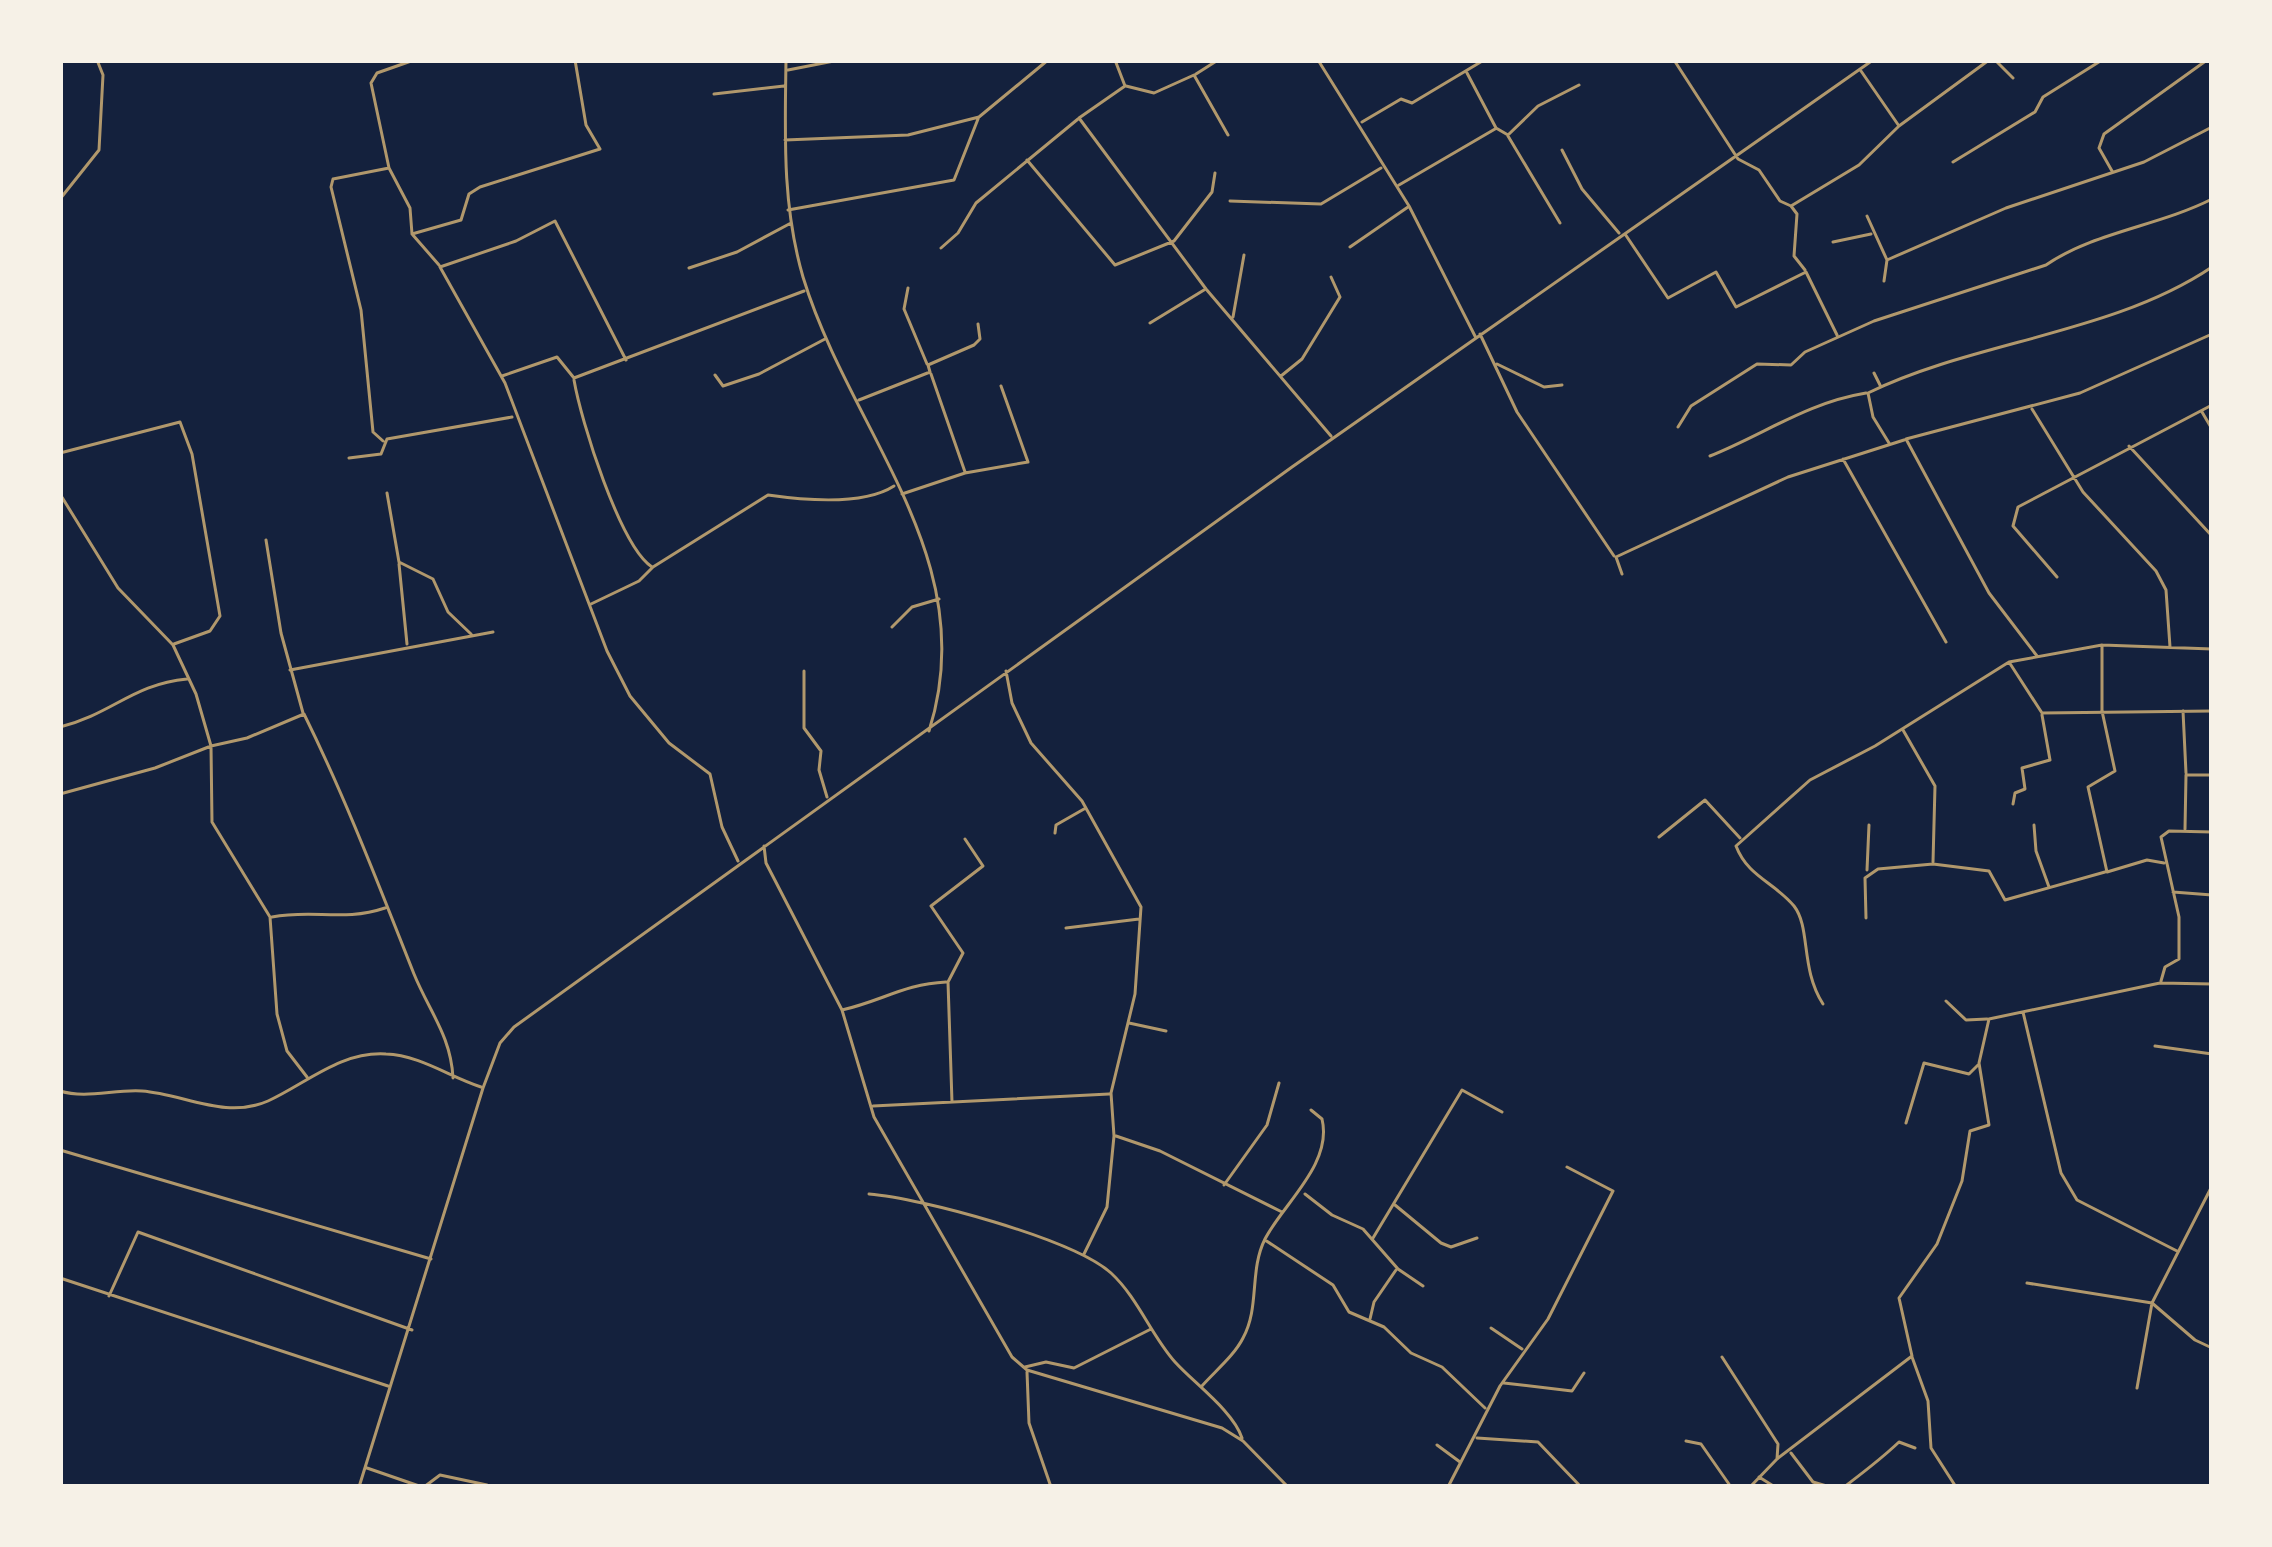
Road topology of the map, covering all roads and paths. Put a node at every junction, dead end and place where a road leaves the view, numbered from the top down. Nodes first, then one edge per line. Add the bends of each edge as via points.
1 (97, 60) edge
2 (414, 60) edge
3 (575, 60) edge
4 (786, 60) edge
5 (839, 60) edge
6 (1048, 60) edge
7 (1114, 60) edge
8 (1218, 60) edge
9 (1318, 60) edge
10 (1484, 60) edge
11 (1674, 60) edge
12 (1873, 60) edge
13 (1992, 60) edge
14 (2102, 60) edge
15 (2207, 60) edge
16 (786, 70) junction
17 (1860, 70) junction
18 (1467, 73) junction
19 (1194, 75) junction
20 (2012, 78) dead end
21 (1579, 85) dead end
22 (786, 86) junction
23 (1125, 86) junction
24 (715, 94) dead end
25 (979, 117) junction
26 (1079, 118) junction
27 (1360, 122) junction
28 (1899, 126) junction
29 (2212, 127) edge
30 (1496, 128) junction
31 (1228, 135) dead end
32 (1508, 135) junction
33 (784, 140) junction
34 (1562, 150) dead end
35 (1738, 159) junction
36 (1027, 160) junction
37 (1953, 162) dead end
38 (1382, 167) junction
39 (389, 168) junction
40 (2113, 172) junction
41 (1215, 173) dead end
42 (1398, 186) junction
43 (60, 199) edge
44 (2212, 199) edge
45 (1230, 201) dead end
46 (1409, 206) junction
47 (1791, 206) junction
48 (788, 211) junction
49 (1867, 216) dead end
50 (1560, 223) dead end
51 (791, 224) junction
52 (1622, 233) junction
53 (412, 234) junction
54 (1872, 234) junction
55 (1174, 241) junction
56 (1833, 242) dead end
57 (1350, 247) dead end
58 (941, 248) dead end
59 (1244, 255) dead end
60 (1887, 260) junction
61 (440, 267) junction
62 (2212, 267) edge
63 (689, 268) dead end
64 (1806, 272) junction
65 (1330, 277) dead end
66 (1884, 281) dead end
67 (908, 288) dead end
68 (1206, 289) junction
69 (808, 290) junction
70 (1232, 321) junction
71 (1150, 323) dead end
72 (977, 324) dead end
73 (2212, 334) edge
74 (1478, 336) junction
75 (1838, 337) junction
76 (826, 338) junction
77 (626, 360) junction
78 (1496, 363) junction
79 (929, 369) junction
80 (1874, 374) dead end
81 (715, 375) dead end
82 (500, 377) junction
83 (1280, 377) junction
84 (574, 378) junction
85 (1562, 385) dead end
86 (1001, 386) dead end
87 (1880, 386) junction
88 (1868, 392) junction
89 (857, 401) junction
90 (2212, 405) edge
91 (2032, 409) junction
92 (2201, 410) junction
93 (514, 416) junction
94 (1678, 427) dead end
95 (2212, 429) edge
96 (1333, 439) junction
97 (1906, 440) junction
98 (383, 441) junction
99 (1889, 443) junction
100 (2129, 446) junction
101 (60, 453) edge
102 (1710, 456) dead end
103 (1842, 457) junction
104 (349, 458) dead end
105 (965, 473) junction
106 (2075, 475) junction
107 (897, 484) junction
108 (387, 493) dead end
109 (60, 494) edge
110 (902, 494) junction
111 (2212, 536) edge
112 (266, 540) dead end
113 (1616, 557) junction
114 (399, 562) junction
115 (653, 567) junction
116 (1622, 574) dead end
117 (2057, 577) dead end
118 (940, 599) junction
119 (589, 605) junction
120 (892, 627) dead end
121 (493, 632) dead end
122 (472, 636) junction
123 (1946, 642) dead end
124 (172, 645) junction
125 (2102, 645) junction
126 (408, 647) junction
127 (2170, 649) junction
128 (2212, 649) edge
129 (2037, 656) junction
130 (2009, 662) junction
131 (290, 670) junction
132 (803, 670) dead end
133 (1006, 671) junction
134 (189, 678) junction
135 (2102, 711) junction
136 (2183, 711) junction
137 (2212, 711) edge
138 (2042, 713) junction
139 (304, 714) junction
140 (60, 727) edge
141 (1902, 729) junction
142 (928, 733) junction
143 (211, 746) junction
144 (2186, 775) junction
145 (2212, 775) edge
146 (60, 794) edge
147 (827, 799) junction
148 (2013, 804) dead end
149 (1086, 808) junction
150 (1868, 825) dead end
151 (2034, 826) dead end
152 (2185, 831) junction
153 (2212, 832) edge
154 (1054, 833) dead end
155 (1659, 837) dead end
156 (964, 838) dead end
157 (1740, 838) junction
158 (764, 846) junction
159 (752, 854) junction
160 (739, 863) junction
161 (766, 863) junction
162 (2164, 863) junction
163 (1934, 864) junction
164 (1868, 871) junction
165 (2107, 872) junction
166 (2050, 888) junction
167 (2173, 892) junction
168 (2212, 896) edge
169 (388, 908) junction
170 (270, 917) junction
171 (1866, 918) dead end
172 (1141, 919) junction
173 (1066, 928) dead end
174 (948, 982) junction
175 (2160, 982) junction
176 (2212, 984) edge
177 (1946, 1001) dead end
178 (1823, 1004) dead end
179 (842, 1010) junction
180 (2023, 1010) junction
181 (1989, 1019) junction
182 (1127, 1023) junction
183 (1166, 1031) dead end
184 (2156, 1046) dead end
185 (2212, 1054) edge
186 (1979, 1063) junction
187 (307, 1077) junction
188 (453, 1078) junction
189 (1279, 1083) dead end
190 (483, 1088) junction
191 (60, 1091) edge
192 (1111, 1094) junction
193 (952, 1102) junction
194 (870, 1106) junction
195 (1311, 1110) dead end
196 (1502, 1112) dead end
197 (1906, 1123) dead end
198 (1114, 1136) junction
199 (60, 1150) edge
200 (1567, 1167) dead end
201 (1223, 1186) junction
202 (2212, 1186) edge
203 (1303, 1193) junction
204 (868, 1194) dead end
205 (916, 1197) junction
206 (1393, 1204) junction
207 (1282, 1212) junction
208 (1373, 1238) junction
209 (1478, 1238) dead end
210 (1265, 1240) junction
211 (2177, 1250) junction
212 (1084, 1254) junction
213 (433, 1260) junction
214 (1398, 1269) junction
215 (60, 1278) edge
216 (2027, 1283) dead end
217 (1423, 1286) dead end
218 (110, 1296) junction
219 (2152, 1303) junction
220 (1371, 1321) junction
221 (1151, 1328) junction
222 (1491, 1328) dead end
223 (412, 1330) junction
224 (2212, 1348) edge
225 (1524, 1351) junction
226 (1912, 1356) junction
227 (1722, 1357) dead end
228 (1025, 1369) junction
229 (1584, 1373) dead end
230 (1502, 1383) junction
231 (389, 1387) junction
232 (2137, 1388) dead end
233 (1200, 1389) junction
234 (1486, 1410) junction
235 (1240, 1436) junction
236 (1475, 1438) junction
237 (1686, 1441) dead end
238 (1437, 1445) dead end
239 (1915, 1448) dead end
240 (1790, 1451) junction
241 (1777, 1459) junction
242 (1462, 1462) junction
243 (365, 1468) junction
244 (1757, 1476) junction
245 (487, 1485) edge
246 (359, 1487) edge
247 (423, 1487) edge
248 (1051, 1487) edge
249 (1288, 1487) edge
250 (1448, 1487) edge
251 (1580, 1487) edge
252 (1731, 1487) edge
253 (1750, 1487) edge
254 (1775, 1487) edge
255 (1831, 1487) edge
256 (1844, 1487) edge
257 (1956, 1487) edge

1 - 43 street via 99,150
2 - 39 street via 370,82
3 - 53 street via 586,125 600,149 480,187 461,220
4 - 16 street
5 - 16 street
6 - 25 street
7 - 23 street
8 - 19 street
9 - 27 street
10 - 18 street
11 - 35 street
12 - 17 street
13 - 20 street
13 - 28 street
14 - 37 street
15 - 40 street via 2104,134 2099,148
16 - 22 street
17 - 28 street
17 - 35 street
18 - 27 street
18 - 30 street
19 - 23 street via 1154,93
19 - 31 street
21 - 32 street via 1538,106
22 - 24 street
22 - 33 street
23 - 26 street
25 - 33 street via 908,135
25 - 48 street via 954,180
26 - 36 street
26 - 55 street
27 - 38 street
28 - 47 street via 1859,165
29 - 40 street
30 - 32 street
30 - 42 street
32 - 50 street
33 - 48 street
34 - 52 street via 1582,189
35 - 47 street
35 - 52 street
36 - 55 street via 1115,265
36 - 58 street via 976,203
38 - 42 street
38 - 45 street via 1321,203
39 - 53 street via 410,208
39 - 98 street via 333,179 331,187 361,310 374,432
40 - 60 street
41 - 55 street via 1212,192
42 - 46 street
44 - 75 street
46 - 57 street
46 - 74 street
47 - 64 street via 1793,256
48 - 51 street
49 - 54 street
51 - 63 street
51 - 69 street
52 - 64 street via 1668,298 1716,272 1736,307
52 - 74 street
53 - 61 street
54 - 56 street
54 - 60 street
55 - 68 street
59 - 70 street
60 - 66 street
61 - 77 street via 556,221
61 - 82 street
62 - 87 street via 2027,343
64 - 75 street
65 - 83 street via 1340,297 1302,359
67 - 79 street via 904,309
68 - 70 street
68 - 71 street
69 - 76 street
69 - 77 street
70 - 83 street
72 - 79 street via 974,345
73 - 91 street
74 - 78 street
74 - 96 street
75 - 94 street via 1791,365 1757,364 1691,406
76 - 81 street via 759,374 723,386
76 - 89 street
77 - 84 street
78 - 85 street via 1544,388
78 - 113 street via 1517,412
79 - 89 street
79 - 105 street
80 - 87 street
82 - 84 street via 557,357
82 - 93 street
83 - 96 street
84 - 115 street via 622,520 638,557
86 - 105 street via 1028,462
87 - 88 street
88 - 99 street
88 - 102 street via 1792,413 1772,432
89 - 107 street
90 - 92 street
91 - 97 street
91 - 106 street
92 - 95 street
92 - 100 street
93 - 98 street
93 - 119 street
96 - 133 street
97 - 99 street
97 - 129 street via 1988,593
98 - 104 street via 381,454
99 - 103 street
100 - 106 street
100 - 111 street
101 - 124 street via 180,422 220,616 210,632
103 - 113 street
103 - 123 street
105 - 110 street
106 - 117 street via 2018,507 2013,526
106 - 127 street via 2161,580
107 - 110 street
107 - 115 street via 873,495 768,495
108 - 114 street
109 - 124 street via 118,588
110 - 118 street
112 - 131 street
113 - 116 street
114 - 122 street via 433,579 448,612
114 - 126 street
115 - 119 street
118 - 120 street via 912,608
118 - 142 street via 942,676
119 - 160 street via 630,696 710,774
121 - 122 street
122 - 126 street
124 - 134 street
125 - 127 street
125 - 129 street
125 - 135 street
126 - 131 street
127 - 128 street
129 - 130 street
130 - 138 street
130 - 141 street
131 - 139 street
132 - 147 street via 804,728 821,752
133 - 142 street
133 - 149 street via 1031,743
134 - 140 street via 153,681 123,705
134 - 143 street
135 - 136 street
135 - 138 street
135 - 165 street via 2114,775 2088,788
136 - 137 street
136 - 144 street
138 - 148 street via 2051,757 2022,768 2026,789
139 - 143 street
139 - 169 street
141 - 157 street via 1810,780
141 - 163 street via 1935,786
142 - 147 street
143 - 146 street
143 - 170 street via 212,822
144 - 145 street
144 - 152 street
147 - 158 street
149 - 154 street
149 - 172 street
150 - 164 street
151 - 166 street
152 - 153 street
152 - 162 street via 2163,833
155 - 157 street via 1705,800
156 - 174 street via 982,866 931,905 963,953
157 - 178 street via 1744,866 1795,908 1806,930 1807,973
158 - 159 street
158 - 161 street
159 - 160 street
159 - 161 street
160 - 190 street via 534,1009 500,1043
161 - 179 street
162 - 165 street
162 - 167 street
163 - 164 street
163 - 166 street via 1989,871 2005,900
164 - 171 street
165 - 166 street
167 - 168 street
167 - 175 street via 2179,958
169 - 170 street via 358,918
169 - 188 street via 445,1034
170 - 187 street via 277,1014 287,1051
172 - 173 street
172 - 182 street
174 - 179 street via 902,986
174 - 193 street
175 - 176 street
175 - 180 street
177 - 181 street via 1966,1020
179 - 194 street
180 - 181 street
180 - 211 street via 2061,1173 2077,1200
181 - 186 street
182 - 183 street
182 - 192 street
184 - 185 street
186 - 197 street via 1969,1074 1924,1063
186 - 226 street via 1989,1125 1970,1131 1962,1181 1937,1244 1899,1298
187 - 188 street via 385,1054
187 - 191 street via 266,1102 238,1108 147,1091
188 - 190 street
189 - 201 street via 1267,1125
190 - 213 street
192 - 193 street
192 - 198 street
193 - 194 street
194 - 205 street
195 - 203 street via 1325,1133
196 - 206 street via 1462,1090
198 - 201 street
198 - 212 street via 1107,1207
199 - 213 street
200 - 225 street via 1613,1191
201 - 207 street
202 - 211 street
203 - 207 street
203 - 208 street
204 - 205 street
205 - 212 street
205 - 228 street
206 - 208 street
206 - 209 street via 1441,1243
207 - 210 street
208 - 214 street
210 - 220 street via 1333,1286 1349,1312
210 - 233 street via 1243,1338
211 - 219 street
212 - 221 street via 1125,1288
213 - 223 street
214 - 217 street
214 - 220 street via 1374,1302
215 - 218 street
216 - 219 street
218 - 223 street via 138,1232
218 - 231 street
219 - 224 street
219 - 232 street
220 - 234 street via 1442,1367
221 - 228 street via 1075,1368 1046,1362
221 - 233 street
222 - 225 street
223 - 231 street
225 - 230 street
226 - 240 street
226 - 257 street via 1928,1402 1931,1448
227 - 241 street via 1778,1444
228 - 235 street
228 - 248 street via 1029,1423
229 - 230 street via 1572,1390
230 - 234 street
231 - 243 street
233 - 235 street
234 - 236 street
235 - 249 street
236 - 242 street
236 - 251 street via 1538,1442
237 - 252 street via 1701,1444
238 - 242 street
239 - 256 street via 1899,1442
240 - 241 street
240 - 255 street via 1813,1482
241 - 244 street
242 - 250 street
243 - 246 street
243 - 247 street
244 - 253 street
244 - 254 street
245 - 247 street via 440,1474

